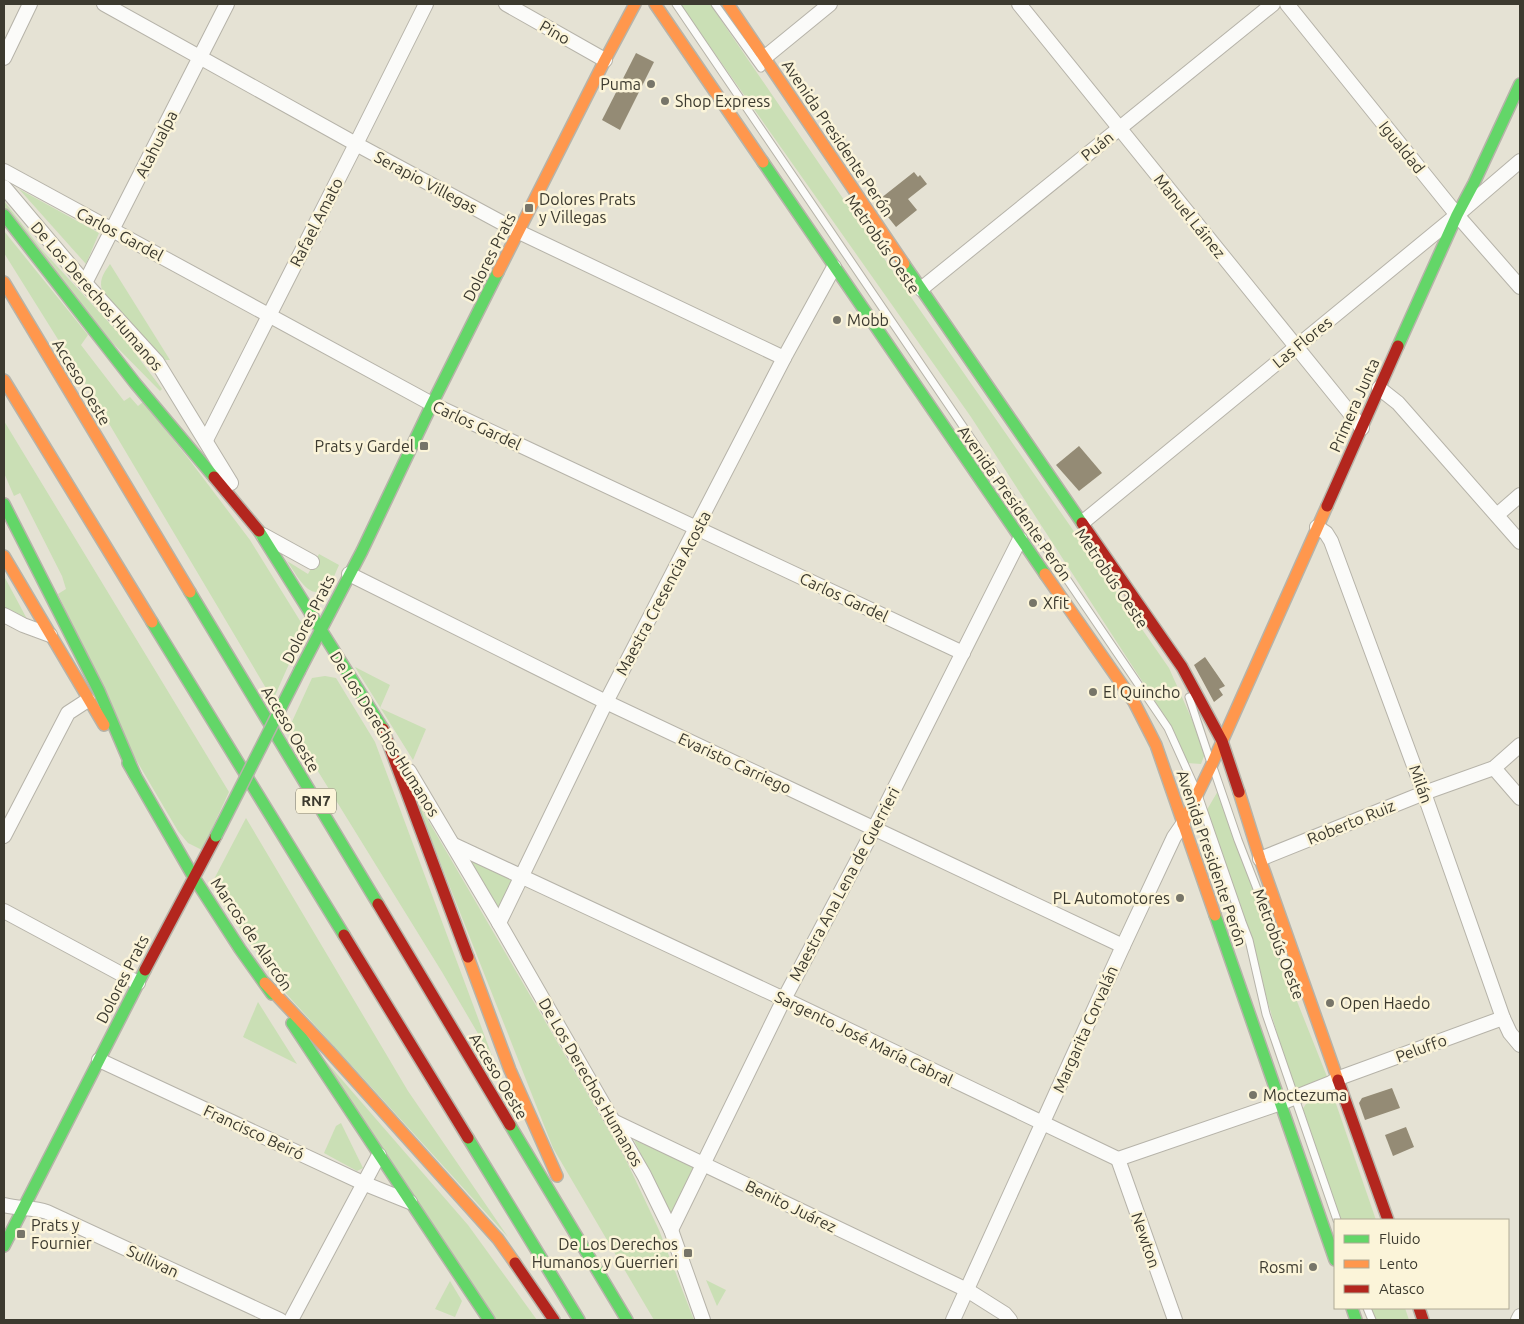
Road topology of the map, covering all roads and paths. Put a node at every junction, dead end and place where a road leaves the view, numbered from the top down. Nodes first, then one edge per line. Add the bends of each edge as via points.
1 (30, 4) edge
2 (104, 4) edge
3 (227, 4) edge
4 (426, 4) edge
5 (506, 4) edge
6 (635, 4) edge
7 (655, 4) edge
8 (676, 4) edge
9 (715, 4) edge
10 (728, 4) edge
11 (830, 4) edge
12 (1019, 4) edge
13 (1273, 4) edge
14 (1286, 4) edge
15 (201, 57) junction
16 (4, 58) edge
17 (764, 58) junction
18 (605, 60) junction
19 (764, 73) dead end
20 (770, 80) dead end
21 (1520, 84) edge
22 (1119, 128) junction
23 (356, 144) junction
24 (1520, 161) edge
25 (4, 171) edge
26 (4, 187) edge
27 (1457, 215) junction
28 (4, 216) edge
29 (112, 230) junction
30 (519, 232) junction
31 (834, 267) junction
32 (4, 282) edge
33 (85, 284) junction
34 (1520, 287) edge
35 (921, 289) junction
36 (268, 314) junction
37 (1295, 348) junction
38 (784, 358) junction
39 (4, 380) edge
40 (1379, 388) junction
41 (432, 404) junction
42 (1362, 428) junction
43 (206, 440) junction
44 (1520, 495) edge
45 (4, 504) edge
46 (1497, 515) junction
47 (1083, 522) junction
48 (1318, 527) junction
49 (697, 529) junction
50 (261, 533) junction
51 (1020, 539) junction
52 (1520, 542) edge
53 (4, 556) edge
54 (312, 562) dead end
55 (349, 574) junction
56 (4, 615) edge
57 (320, 631) junction
58 (50, 634) junction
59 (963, 653) junction
60 (88, 700) junction
61 (606, 702) junction
62 (383, 729) junction
63 (1222, 741) junction
64 (1520, 745) edge
65 (1212, 764) junction
66 (1494, 768) junction
67 (135, 775) junction
68 (1197, 792) junction
69 (1424, 793) junction
70 (1520, 798) edge
71 (1183, 824) junction
72 (874, 829) junction
73 (4, 836) edge
74 (454, 845) junction
75 (1260, 859) junction
76 (193, 876) junction
77 (521, 876) junction
78 (4, 910) edge
79 (499, 923) junction
80 (1123, 946) junction
81 (138, 983) junction
82 (265, 983) junction
83 (784, 999) junction
84 (1300, 1000) dead end
85 (1503, 1018) junction
86 (1520, 1044) edge
87 (100, 1060) junction
88 (1324, 1065) dead end
89 (1335, 1081) junction
90 (1296, 1098) junction
91 (1282, 1103) junction
92 (614, 1122) junction
93 (1043, 1124) junction
94 (379, 1155) junction
95 (1118, 1159) junction
96 (703, 1164) junction
97 (363, 1183) junction
98 (561, 1184) dead end
99 (1370, 1193) dead end
100 (410, 1202) junction
101 (569, 1202) dead end
102 (4, 1205) edge
103 (24, 1208) junction
104 (1338, 1219) edge
105 (1388, 1219) edge
106 (671, 1230) junction
107 (4, 1246) edge
108 (1334, 1257) edge
109 (967, 1290) junction
110 (615, 1300) junction
111 (1520, 1316) edge
112 (280, 1320) edge
113 (291, 1320) edge
114 (489, 1320) edge
115 (554, 1320) edge
116 (579, 1320) edge
117 (627, 1320) edge
118 (702, 1320) edge
119 (953, 1320) edge
120 (1010, 1320) edge
121 (1175, 1320) edge
122 (1518, 1320) edge

1 - 16 street
2 - 15 street, Serapio Villegas
3 - 15 street, Atahualpa
4 - 23 street, Rafael Amato
5 - 18 street, Pino
6 - 18 main road, Dolores Prats
7 - 31 main road, Avenida Presidente Perón
8 - 68 lane, Metrobús Oeste via 1168,728
9 - 19 lane
10 - 17 main road, Avenida Presidente Perón
11 - 17 street
12 - 22 street, Manuel Láinez
13 - 22 street, Puán
14 - 27 street, Igualdad
15 - 23 street, Serapio Villegas
15 - 29 street, Atahualpa
17 - 35 main road, Avenida Presidente Perón
18 - 30 main road, Dolores Prats
20 - 65 lane, Metrobús Oeste via 1176,672 1189,698
21 - 27 main road, Primera Junta
22 - 35 street, Puán
22 - 37 street, Manuel Láinez
23 - 30 street, Serapio Villegas
23 - 36 street, Rafael Amato
24 - 27 street, Las Flores
25 - 29 street, Carlos Gardel
26 - 33 street, De Los Derechos Humanos
27 - 34 street, Igualdad
27 - 37 street, Las Flores
27 - 40 main road, Primera Junta
28 - 50 main road via 134,383
29 - 33 street, Atahualpa
29 - 36 street, Carlos Gardel
30 - 38 street, Serapio Villegas
30 - 41 main road, Dolores Prats
31 - 38 street, Maestra Cresencia Acosta
31 - 51 main road, Avenida Presidente Perón
32 - 110 main road, Acceso Oeste / RN7
33 - 43 street, De Los Derechos Humanos via 157,362
35 - 47 main road, Avenida Presidente Perón
36 - 41 street, Carlos Gardel
36 - 43 street, Rafael Amato
37 - 42 street, Manuel Láinez
37 - 47 street, Las Flores
38 - 49 street, Maestra Cresencia Acosta
39 - 116 main road, RN7
40 - 42 main road, Primera Junta
40 - 46 street via 1398,403
41 - 49 street, Carlos Gardel
41 - 55 main road, Dolores Prats
42 - 48 main road, Primera Junta
43 - 50 street, De Los Derechos Humanos
44 - 46 street
45 - 67 main road via 99,691
46 - 52 street
47 - 63 main road, Avenida Presidente Perón via 1182,667
48 - 63 main road, Primera Junta
48 - 69 street, Milán via 1331,541
49 - 59 street, Carlos Gardel
49 - 61 street, Maestra Cresencia Acosta
50 - 54 street
50 - 57 main road, De Los Derechos Humanos
51 - 59 street, Maestra Ana Lena de Guerrieri
51 - 71 main road, Avenida Presidente Perón via 1134,702 1156,745
53 - 58 main road, Marcos de Alarcón
55 - 57 main road, Dolores Prats
55 - 61 street, Evaristo Carriego
56 - 58 street
57 - 62 main road, De Los Derechos Humanos
57 - 76 main road, Dolores Prats, bridge
58 - 60 main road, Marcos de Alarcón
59 - 72 street, Maestra Ana Lena de Guerrieri
60 - 67 main road, Marcos de Alarcón
60 - 73 street via 68,713
61 - 72 street, Evaristo Carriego
61 - 77 street, Maestra Cresencia Acosta
62 - 74 street, De Los Derechos Humanos
62 - 98 main road via 510,1070
63 - 65 main road, Margarita Corvalán
63 - 75 main road, Avenida Presidente Perón
64 - 66 street, Roberto Ruiz
65 - 68 main road, Margarita Corvalán
65 - 84 lane, Metrobús Oeste
66 - 69 street, Roberto Ruiz
66 - 70 street
67 - 76 main road, Marcos de Alarcón
68 - 71 main road, Margarita Corvalán
68 - 90 lane, Metrobús Oeste via 1249,940 1266,1014
69 - 75 street, Roberto Ruiz
69 - 85 street, Milán
71 - 80 street, Margarita Corvalán
71 - 91 main road, Avenida Presidente Perón
72 - 80 street, Evaristo Carriego
72 - 83 street, Maestra Ana Lena de Guerrieri
74 - 77 street, Sargento José María Cabral
74 - 79 street, De Los Derechos Humanos
75 - 89 main road, Avenida Presidente Perón
76 - 81 main road, Dolores Prats
76 - 82 main road, Marcos de Alarcón
77 - 79 street, Maestra Cresencia Acosta
77 - 83 street, Sargento José María Cabral
78 - 81 street
79 - 92 street, De Los Derechos Humanos
80 - 93 street, Margarita Corvalán
81 - 87 main road, Dolores Prats
82 - 94 main road, Marcos de Alarcón
82 - 115 main road via 498,1239
83 - 93 street, Sargento José María Cabral
83 - 96 street, Maestra Ana Lena de Guerrieri
85 - 86 street, Milán
85 - 89 street, Peluffo
87 - 97 street, Francisco Beiró
87 - 103 main road, Dolores Prats
88 - 89 lane
89 - 90 street, Peluffo
89 - 99 lane
89 - 105 main road, Avenida Presidente Perón
90 - 91 street, Peluffo
90 - 104 lane, Metrobús Oeste
91 - 95 street
91 - 108 main road, Avenida Presidente Perón
92 - 96 street, Benito Juárez
92 - 106 street, De Los Derechos Humanos
93 - 95 street, Sargento José María Cabral
93 - 109 street, Margarita Corvalán
94 - 97 street
94 - 100 main road, Marcos de Alarcón
95 - 121 street, Newton
96 - 106 street, Maestra Ana Lena de Guerrieri
96 - 109 street, Benito Juárez
97 - 100 street, Francisco Beiró
97 - 113 street
100 - 114 main road, Marcos de Alarcón
101 - 110 main road
102 - 103 street, Sullivan
103 - 107 main road, Dolores Prats
103 - 112 street, Sullivan via 47,1212
106 - 118 street, De Los Derechos Humanos
109 - 119 street, Margarita Corvalán
109 - 120 street, Benito Juárez
110 - 117 main road, Acceso Oeste / RN7
111 - 122 street

